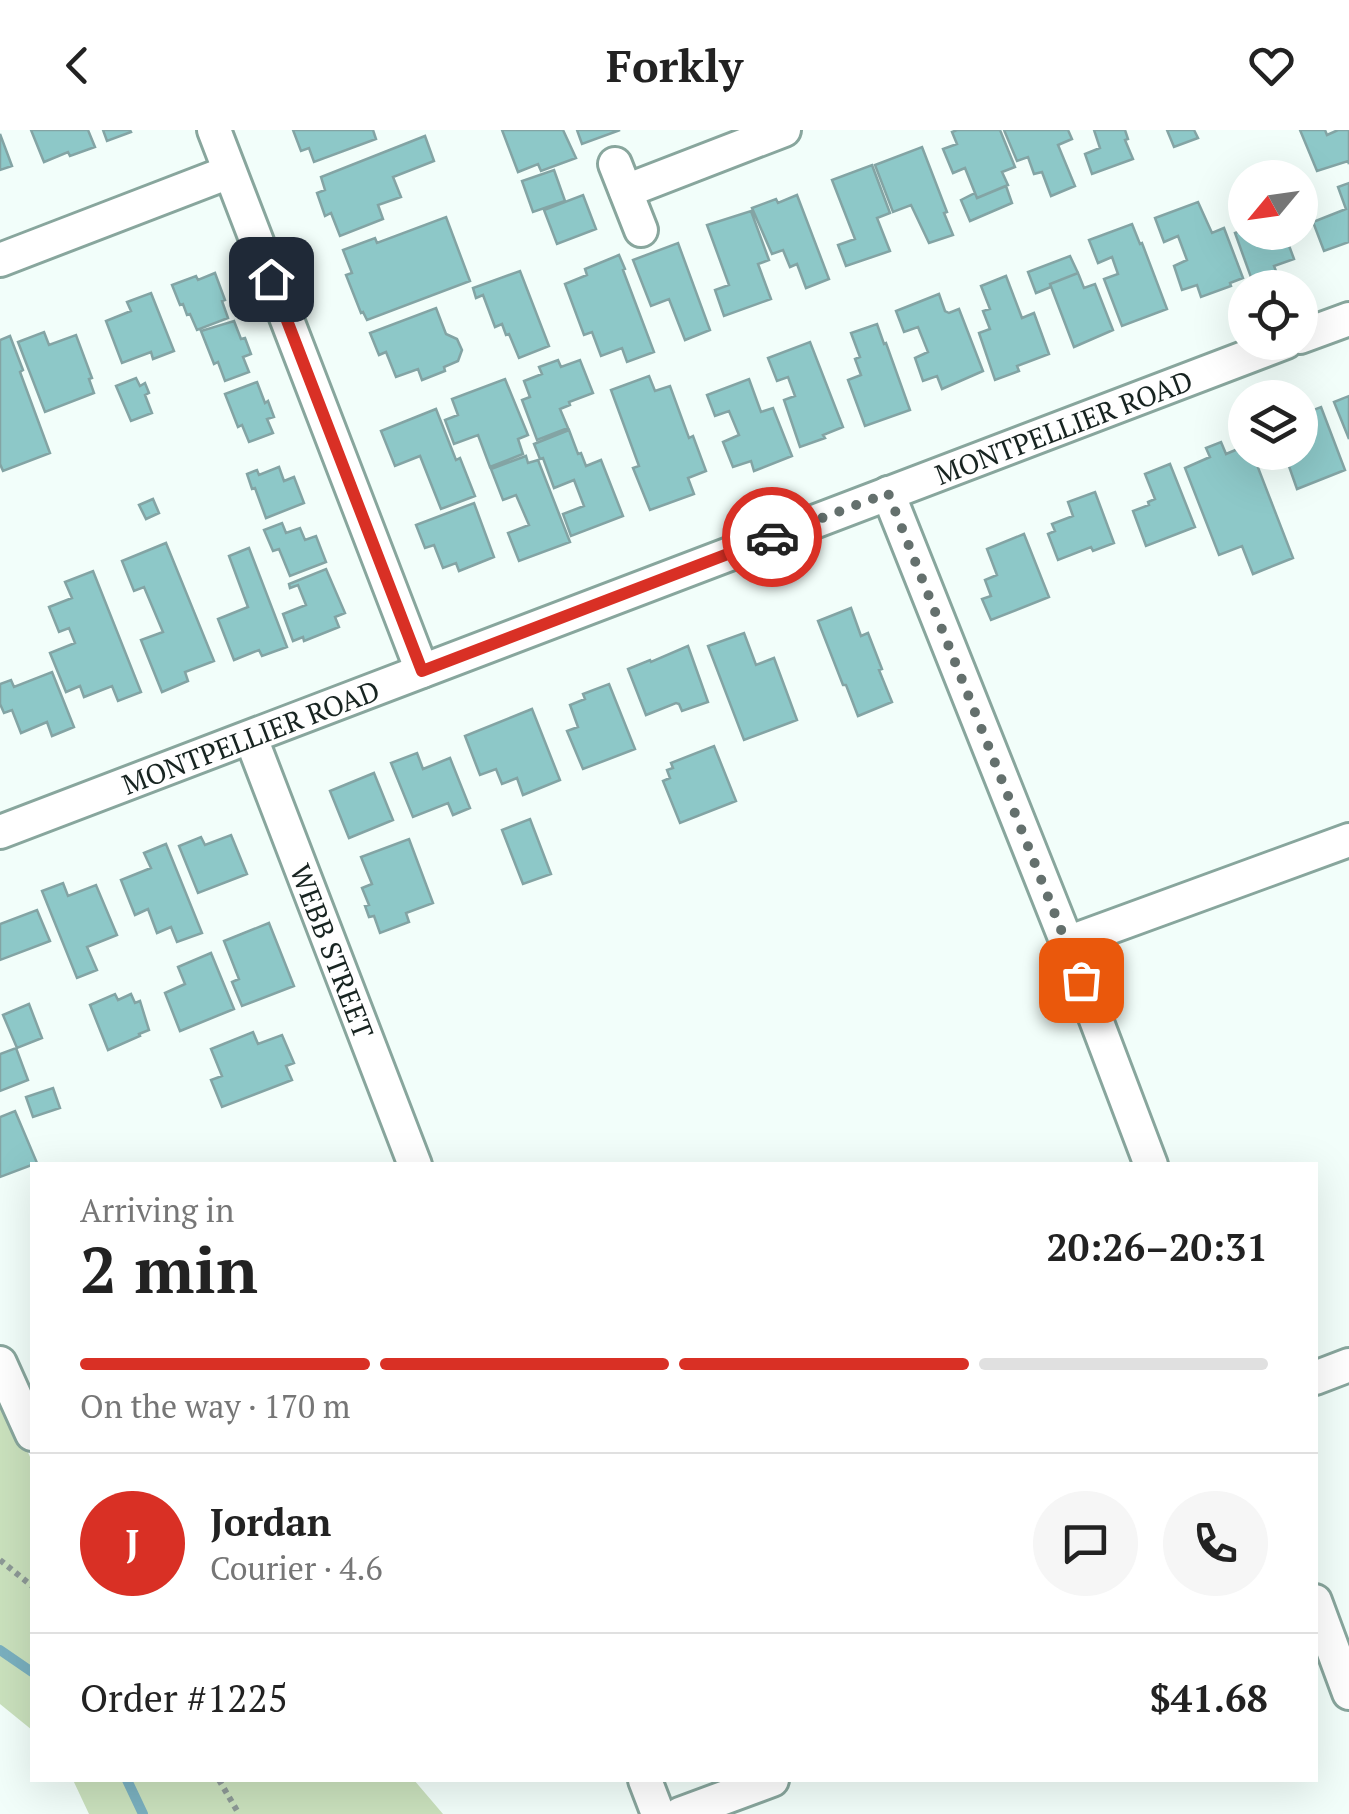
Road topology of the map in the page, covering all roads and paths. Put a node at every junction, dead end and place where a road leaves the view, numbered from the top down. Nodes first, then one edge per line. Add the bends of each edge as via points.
1 (214, 130) edge
2 (784, 130) edge
3 (229, 172) junction
4 (641, 230) dead end
5 (0, 260) edge
6 (1349, 319) edge
7 (1318, 330) edge
8 (1239, 360) edge
9 (888, 493) junction
10 (422, 671) junction
11 (251, 738) junction
12 (0, 832) edge
13 (1349, 840) edge
14 (1067, 942) junction
15 (414, 1162) edge
16 (1150, 1162) edge
17 (0, 1363) edge
18 (1349, 1365) edge
19 (1318, 1377) edge
20 (30, 1430) edge
21 (0, 1560) edge
22 (30, 1584) edge
23 (1318, 1610) edge
24 (1349, 1694) edge
25 (220, 1782) edge
26 (646, 1782) edge
27 (767, 1782) edge
28 (238, 1814) edge
29 (658, 1814) edge
30 (680, 1814) edge

1 - 3 street
2 - 4 street via 620,177
3 - 5 street
3 - 10 street
6 - 7 street
8 - 9 street, MONTPELLIER ROAD
9 - 10 street, MONTPELLIER ROAD
9 - 14 street
10 - 11 street, MONTPELLIER ROAD
11 - 12 street, MONTPELLIER ROAD
11 - 15 street, WEBB STREET
13 - 14 street
14 - 16 street
17 - 20 street
18 - 19 street
21 - 22 path
23 - 24 street
25 - 28 path
26 - 29 street
27 - 30 street

